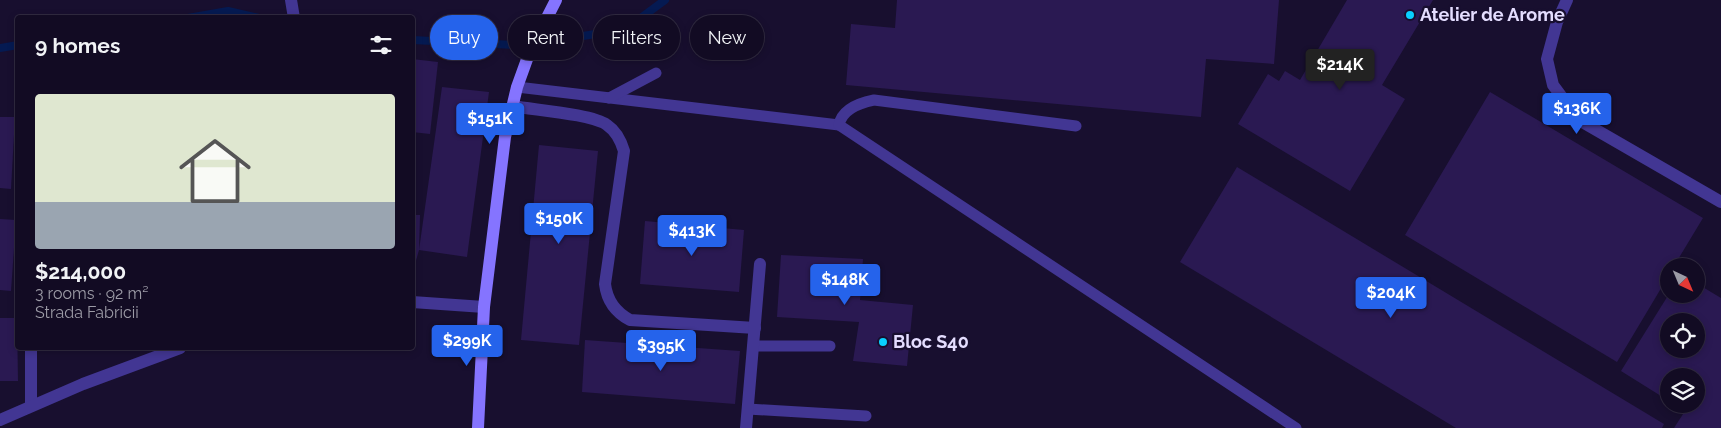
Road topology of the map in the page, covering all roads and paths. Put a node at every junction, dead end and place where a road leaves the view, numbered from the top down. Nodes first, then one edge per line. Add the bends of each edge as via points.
1 (291, 0) edge
2 (556, 0) edge
3 (1567, 0) edge
4 (294, 15) edge
5 (656, 73) dead end
6 (517, 87) junction
7 (609, 98) junction
8 (512, 106) junction
9 (839, 125) junction
10 (1076, 126) dead end
11 (1721, 202) edge
12 (760, 264) dead end
13 (415, 302) edge
14 (484, 307) junction
15 (755, 328) junction
16 (753, 346) junction
17 (830, 346) dead end
18 (31, 350) edge
19 (175, 350) edge
20 (32, 406) junction
21 (748, 409) junction
22 (866, 416) dead end
23 (0, 420) edge
24 (478, 428) edge
25 (746, 428) edge
26 (1296, 428) edge

1 - 4 street
2 - 6 main road via 535,38
3 - 11 street via 1557,22 1547,60 1553,85 1579,120
5 - 7 lane
6 - 7 lane
6 - 8 main road
7 - 9 lane
8 - 14 main road via 505,137
8 - 15 street via 591,118 607,125 620,140 624,151 605,284 614,308 630,320
9 - 10 lane via 840,118 854,106 874,100
9 - 26 lane
12 - 15 street
13 - 14 street
14 - 24 main road
15 - 16 street
16 - 17 lane
16 - 21 street
18 - 20 street
19 - 20 street
20 - 23 street
21 - 22 lane
21 - 25 street

